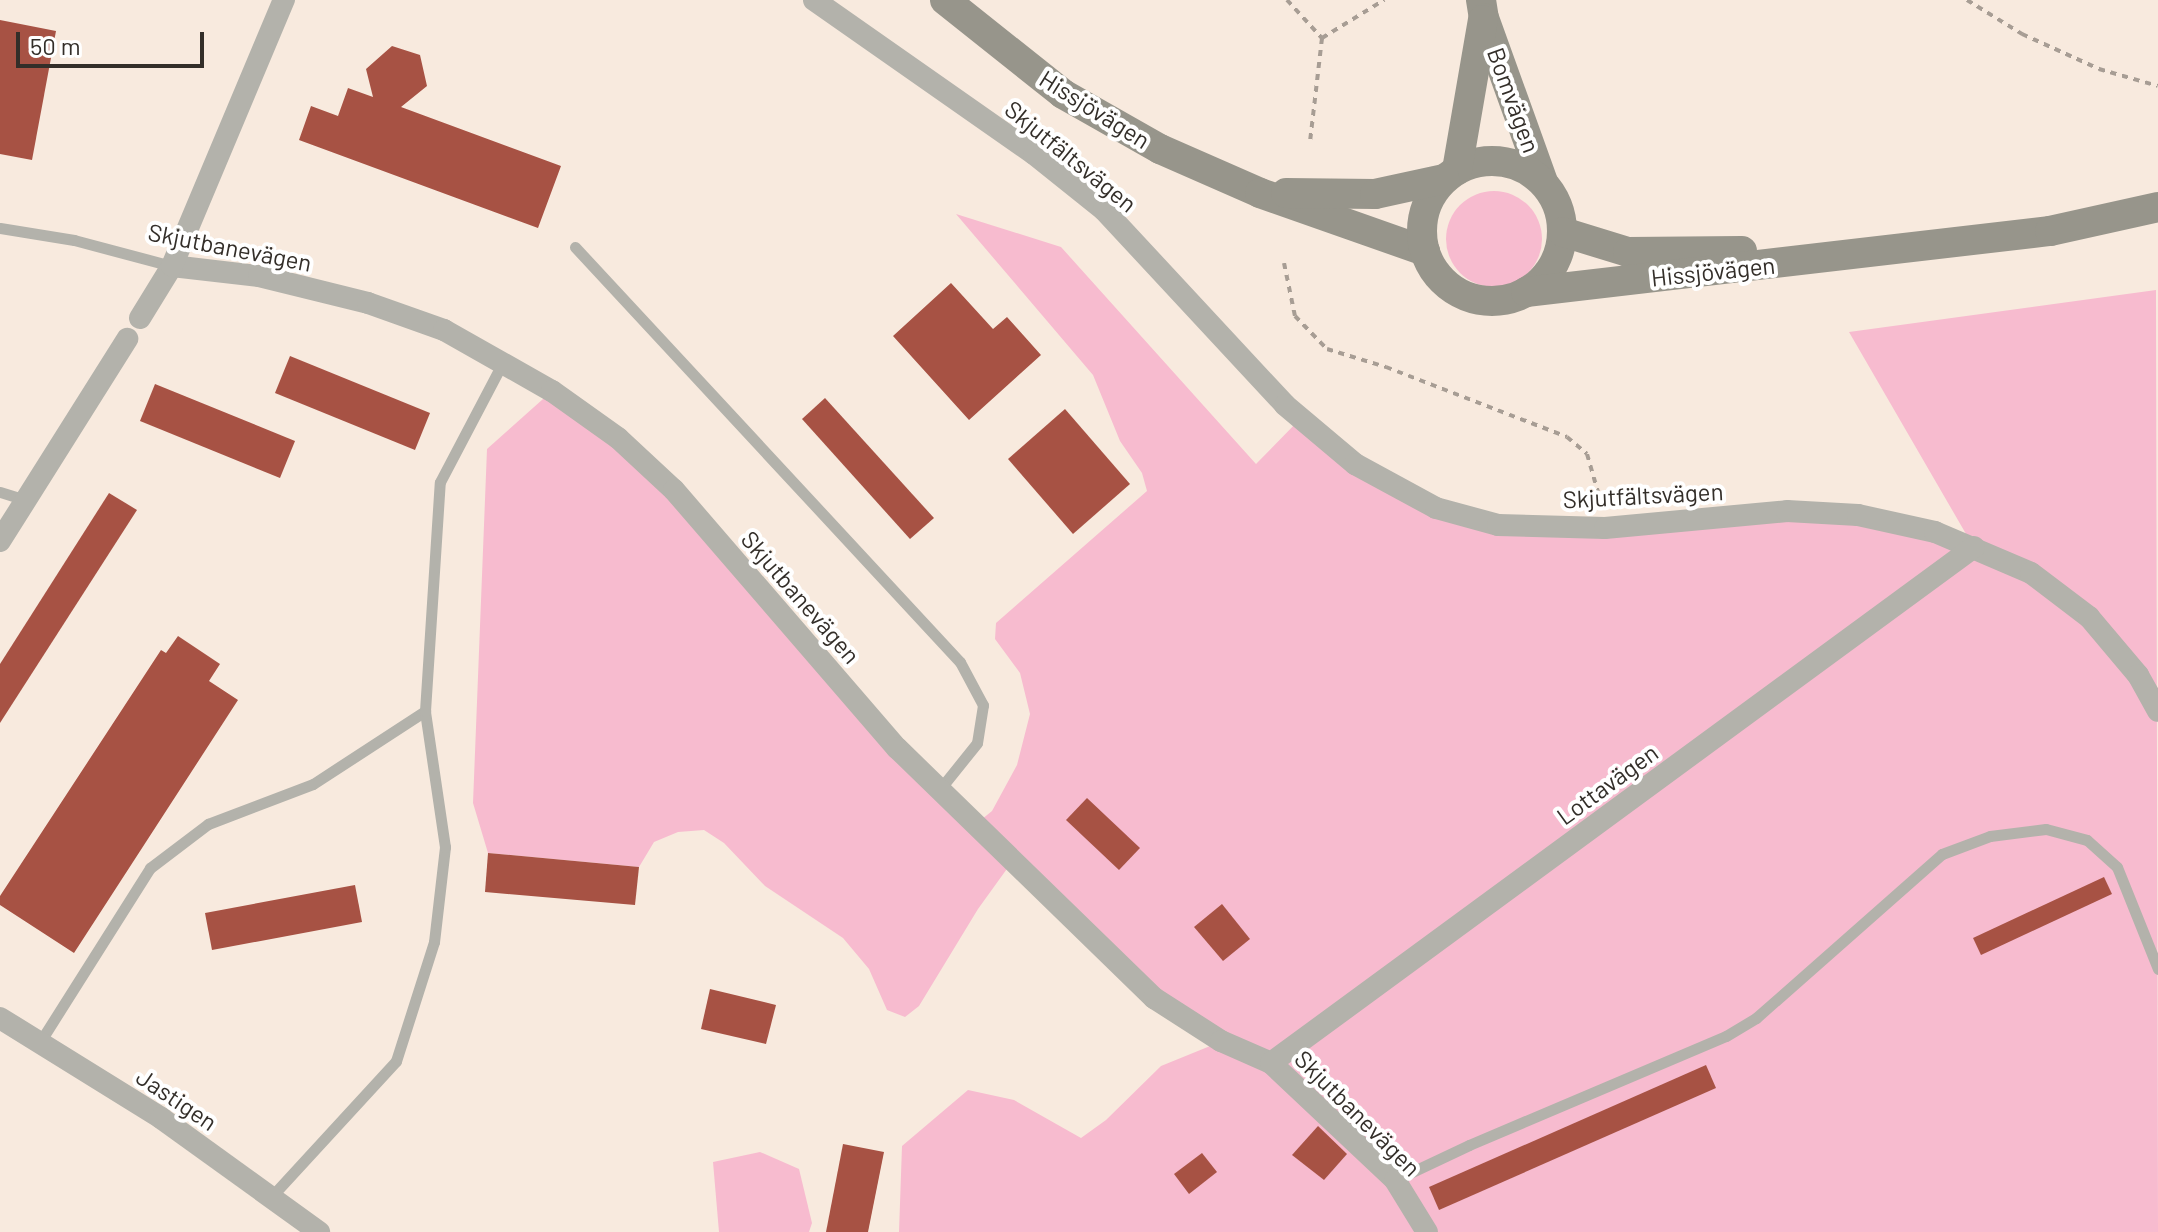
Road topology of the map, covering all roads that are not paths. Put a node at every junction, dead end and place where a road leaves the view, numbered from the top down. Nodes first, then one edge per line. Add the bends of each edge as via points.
1 (284, 0) edge
2 (814, 0) edge
3 (945, 0) edge
4 (1482, 9) edge
5 (1450, 174) junction
6 (1543, 182) junction
7 (1260, 193) junction
8 (2158, 207) edge
9 (0, 228) edge
10 (1563, 232) junction
11 (575, 247) dead end
12 (1425, 251) junction
13 (1900, 251) junction
14 (172, 266) junction
15 (1526, 292) junction
16 (140, 318) dead end
17 (127, 339) dead end
18 (502, 364) junction
19 (0, 492) edge
20 (26, 500) junction
21 (0, 541) edge
22 (1974, 547) junction
23 (425, 711) junction
24 (2158, 711) edge
25 (940, 789) junction
26 (2158, 969) edge
27 (0, 1018) edge
28 (40, 1042) junction
29 (1271, 1063) junction
30 (1395, 1180) junction
31 (272, 1196) junction
32 (319, 1232) edge
33 (1427, 1232) edge

1 - 14 street
2 - 22 street, Skjutfältsvägen via 1034,154 1104,210 1285,405 1355,464 1436,508 1498,525 1605,528 1787,511 1858,515 1935,532
3 - 7 main road, Hissjövägen via 1063,94 1160,149
4 - 5 main road, Bomvägen
4 - 6 main road, Bomvägen
5 - 6 main road via 1475,162 1497,160 1526,168
5 - 7 main road, Hissjövägen via 1375,194
5 - 12 main road via 1431,195 1422,227
6 - 10 main road via 1558,205
7 - 12 main road, Hissjövägen
8 - 13 main road, Hissjövägen via 2050,231
9 - 14 lane, Skjutbanevägen via 74,240
10 - 13 main road, Hissjövägen via 1628,252
10 - 15 main road via 1549,273
11 - 25 lane via 960,662 983,705 977,743
12 - 15 main road via 1449,287 1469,297 1499,301
13 - 15 main road, Hissjövägen
14 - 16 street
14 - 18 street, Skjutbanevägen via 259,276 368,303 444,330
17 - 20 street
18 - 23 lane via 440,482
18 - 25 street, Skjutbanevägen via 552,391 618,438 674,490 897,748
19 - 20 lane
20 - 21 street
22 - 24 street, Skjutfältsvägen via 2031,573 2089,617 2138,675
22 - 29 street, Lottavägen
23 - 28 lane via 313,784 208,824 150,868
23 - 31 lane via 445,847 430,957 396,1061
25 - 29 street, Skjutbanevägen via 1154,998 1221,1041
26 - 30 lane via 2117,867 2087,840 2046,829 1990,836 1942,854 1756,1018 1726,1036
27 - 28 street, Jastigen
28 - 31 street, Jastigen
29 - 30 street, Skjutbanevägen
30 - 33 street, Skjutbanevägen
31 - 32 street, Jastigen

